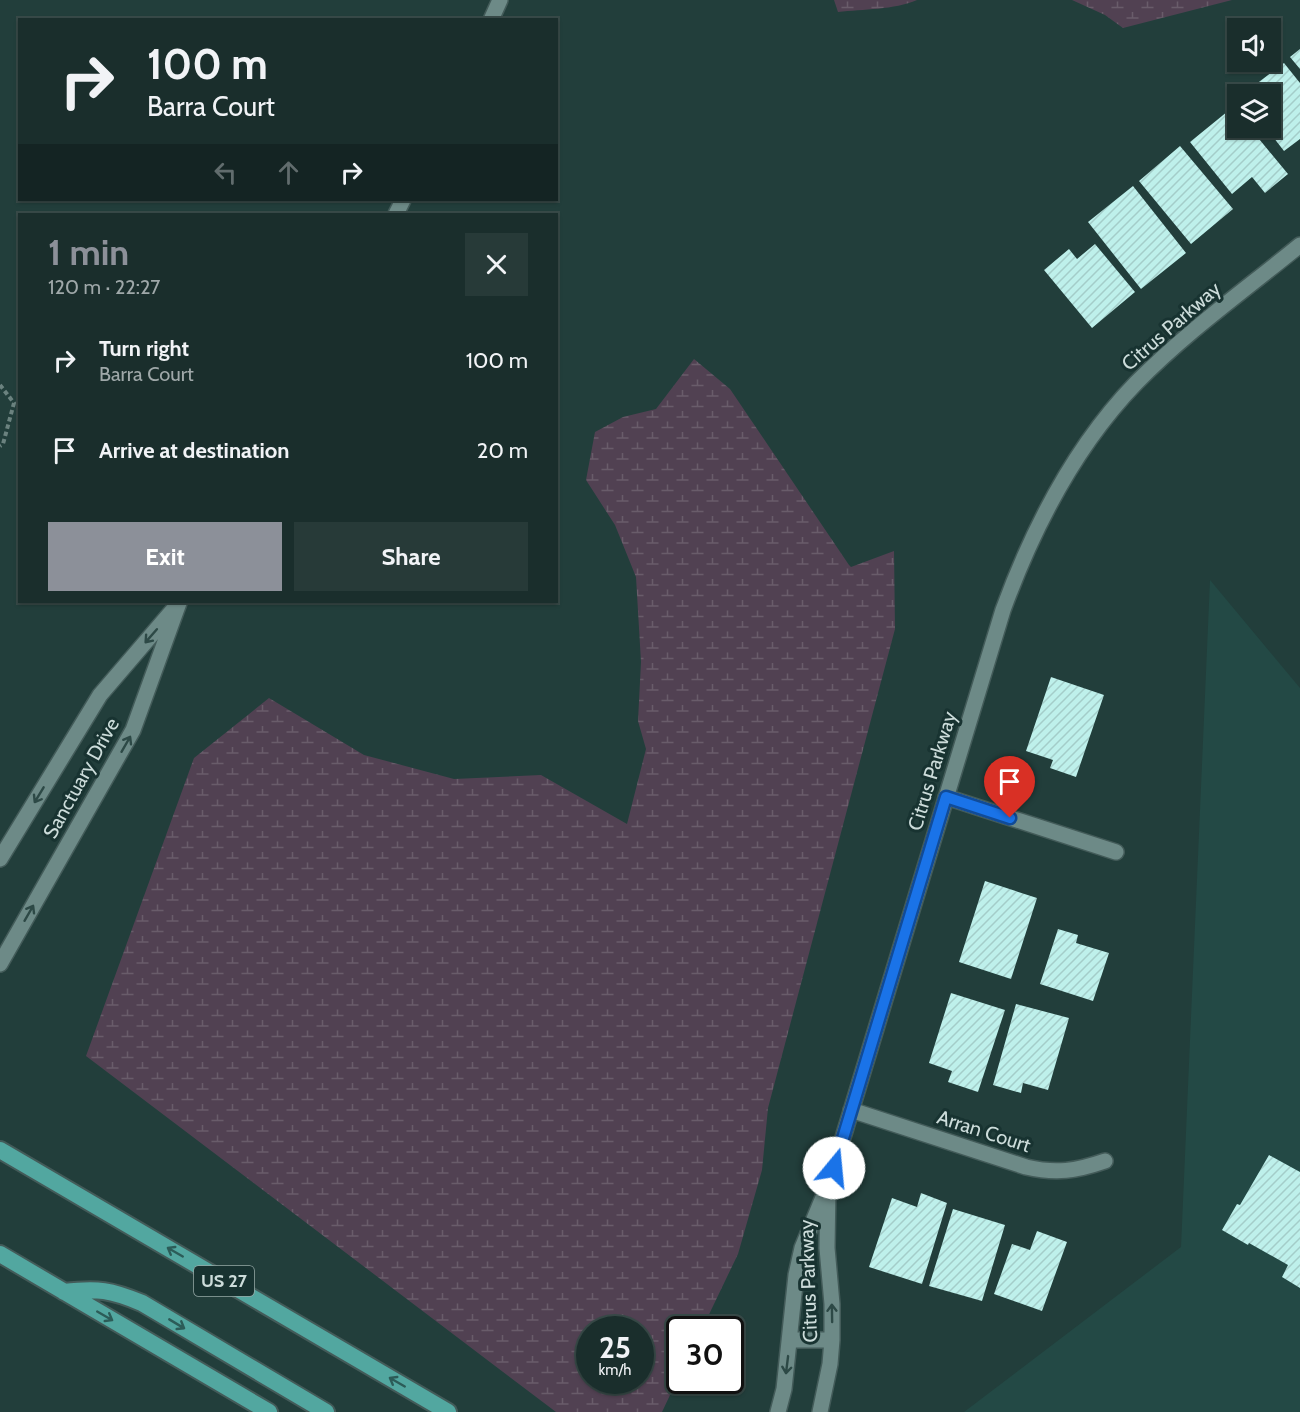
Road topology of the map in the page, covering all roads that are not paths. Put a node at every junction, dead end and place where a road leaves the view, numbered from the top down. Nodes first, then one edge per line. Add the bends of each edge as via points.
1 (500, 0) edge
2 (491, 18) edge
3 (1300, 245) edge
4 (179, 603) edge
5 (180, 603) edge
6 (946, 797) junction
7 (1116, 852) dead end
8 (0, 859) edge
9 (0, 964) edge
10 (851, 1110) junction
11 (0, 1150) edge
12 (1106, 1161) dead end
13 (828, 1187) junction
14 (0, 1254) edge
15 (64, 1292) junction
16 (790, 1340) junction
17 (832, 1340) junction
18 (269, 1412) edge
19 (326, 1412) edge
20 (448, 1412) edge
21 (778, 1412) edge
22 (820, 1412) edge

1 - 2 street
3 - 6 street, Citrus Parkway via 1166,354 1119,402 1079,455 1036,528 1017,570
4 -> 8 street, Sanctuary Drive via 100,695
9 -> 5 street, Sanctuary Drive via 133,730
6 - 7 street
6 - 10 street, Citrus Parkway
10 - 12 street, Arran Court via 1048,1172 1086,1168
10 - 13 street, Citrus Parkway
20 -> 11 highway, US 27
13 - 16 street via 800,1257
17 -> 13 street, Citrus Parkway
14 - 15 highway
15 -> 18 highway
15 -> 19 highway via 101,1289 142,1303
16 - 17 street
16 -> 21 street
17 - 22 street, Citrus Parkway

